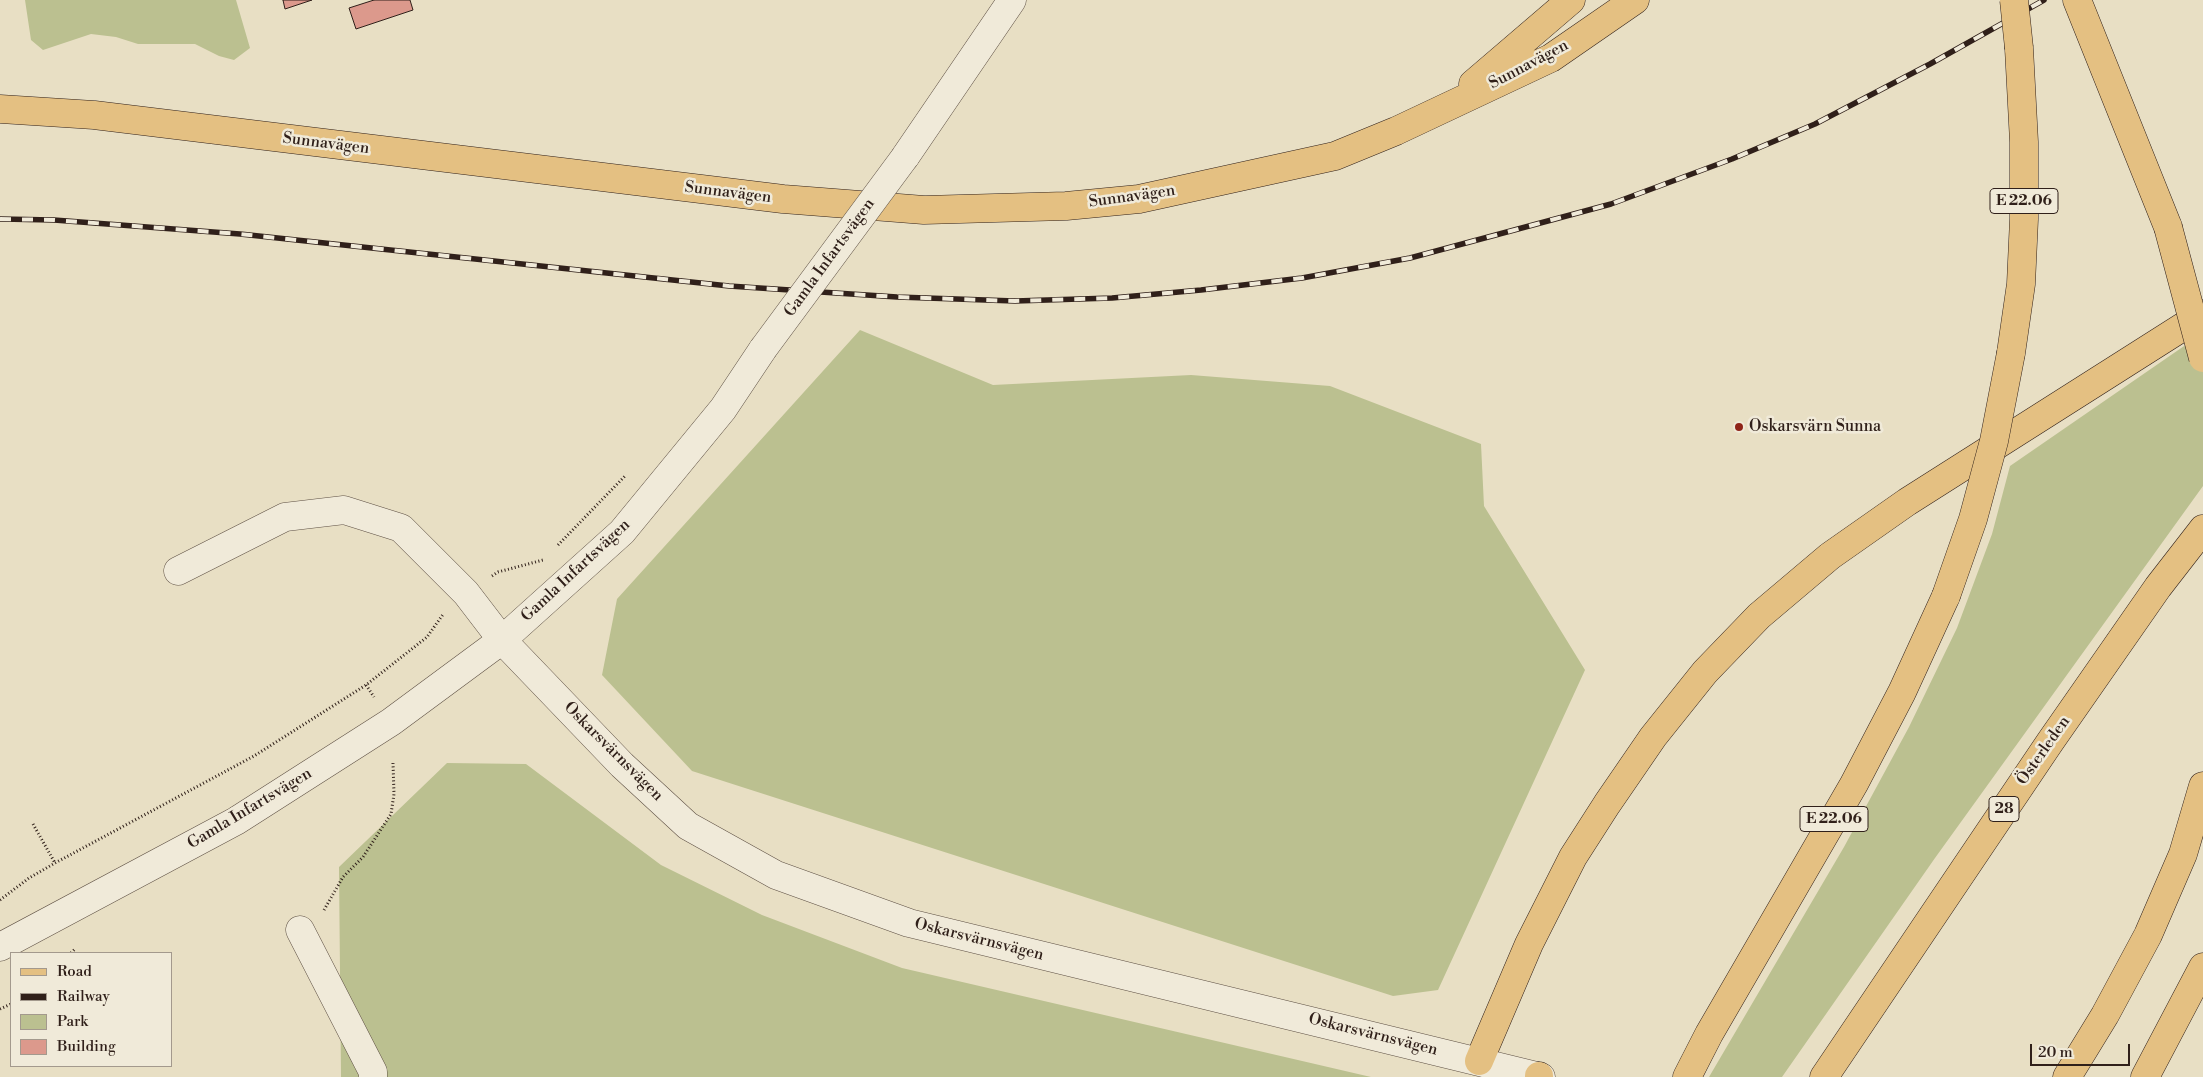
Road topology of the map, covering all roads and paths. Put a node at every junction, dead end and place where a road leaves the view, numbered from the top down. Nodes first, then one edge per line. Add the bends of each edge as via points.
1 (1012, 0) edge
2 (1571, 0) edge
3 (1635, 0) edge
4 (2014, 0) edge
5 (2079, 5) edge
6 (1445, 108) junction
7 (0, 109) edge
8 (2203, 314) edge
9 (2203, 358) edge
10 (631, 470) dead end
11 (2203, 529) edge
12 (557, 546) dead end
13 (550, 553) dead end
14 (178, 571) dead end
15 (466, 594) junction
16 (502, 640) junction
17 (393, 762) dead end
18 (2203, 786) edge
19 (33, 824) dead end
20 (55, 863) junction
21 (0, 900) edge
22 (306, 941) joint
23 (0, 947) edge
24 (75, 949) dead end
25 (73, 952) edge
26 (2203, 967) edge
27 (1479, 1061) junction
28 (373, 1077) edge
29 (1540, 1077) edge
30 (1687, 1077) edge
31 (1824, 1077) edge
32 (2067, 1077) edge
33 (2145, 1077) edge

1 - 16 street, Gamla Infartsvägen, bridge via 904,158 763,349 723,409 622,532
2 - 6 main road, Sunnavägen
3 - 6 main road, Sunnavägen via 1551,58
4 - 30 main road, E 22.06, bridge via 2024,142 2021,284 1994,441 1973,518 1946,596 1902,692 1854,784
5 - 9 main road, bridge via 2168,227
6 - 7 main road, Sunnavägen via 1335,156 1139,199 1066,206 924,210 783,199 104,116
8 - 27 main road via 1907,502 1830,556 1759,616 1705,672 1654,737 1573,857 1528,944
10 - 12 path
11 - 31 main road, Österleden / 28 via 2158,587 2050,742
13 - 15 path via 543,560 498,572
14 - 15 street, Oskarsvärnsvägen via 285,517 344,510 401,528
15 - 16 street, Oskarsvärnsvägen
15 - 20 path via 447,609 427,637 366,685 254,756
16 - 23 street, Gamla Infartsvägen via 391,722 236,821
16 - 27 street, Oskarsvärnsvägen via 622,765 688,826 776,875 909,923
17 - 22 path via 391,814 363,857 343,877
18 - 32 main road via 2183,854 2148,935
19 - 20 path
20 - 21 path
22 - 28 street via 374,1072
24 - 25 path
26 - 33 main road
27 - 29 street, Oskarsvärnsvägen

